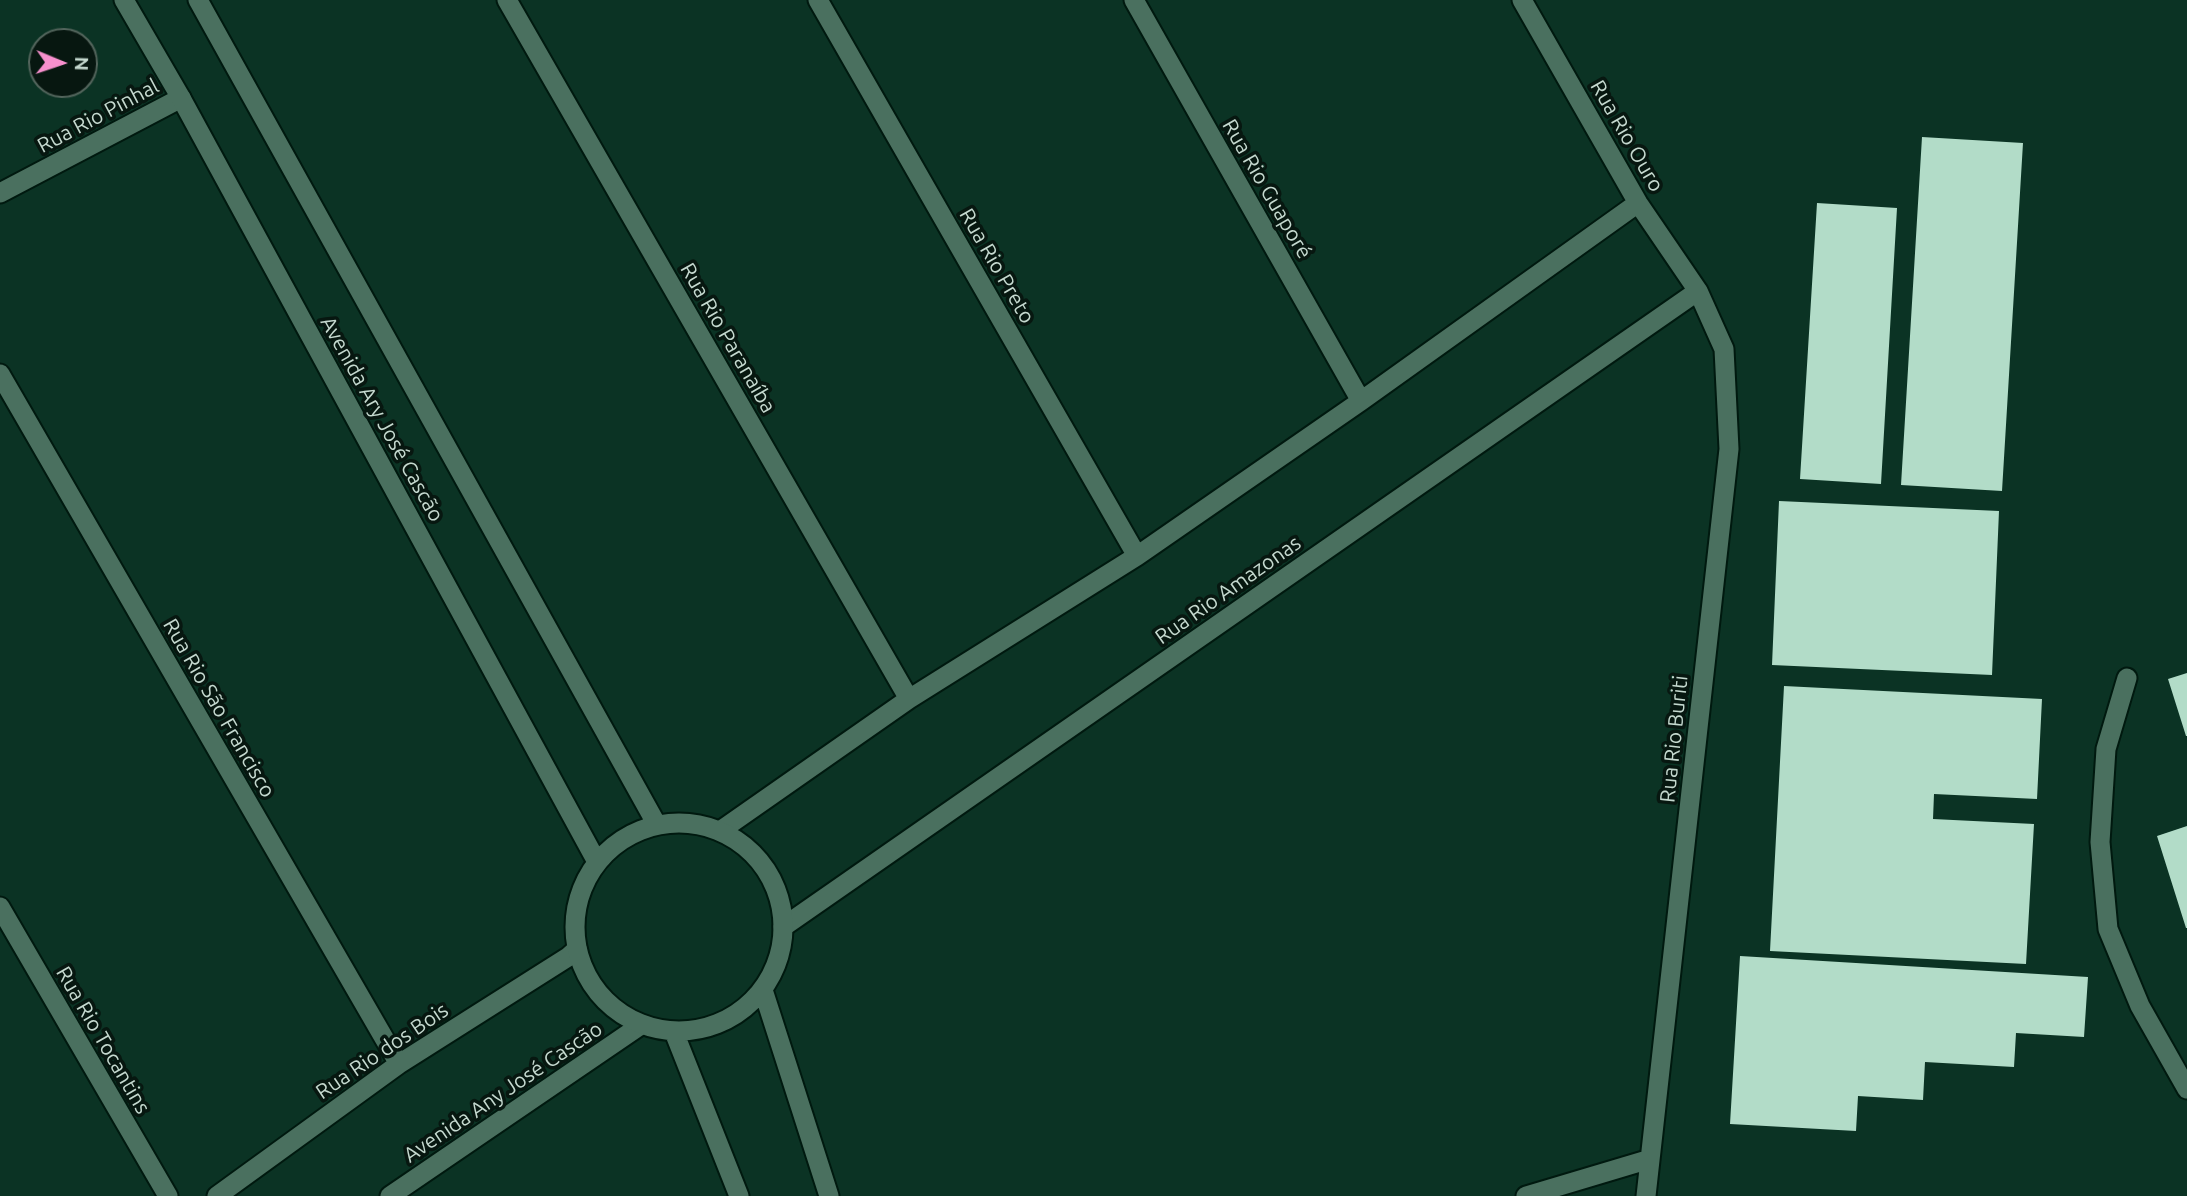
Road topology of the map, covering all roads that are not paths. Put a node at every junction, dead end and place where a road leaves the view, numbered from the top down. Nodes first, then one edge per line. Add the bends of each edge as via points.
1 (124, 0) edge
2 (198, 0) edge
3 (508, 0) edge
4 (818, 0) edge
5 (1134, 0) edge
6 (1522, 0) edge
7 (181, 98) junction
8 (0, 193) edge
9 (1638, 203) junction
10 (1698, 290) junction
11 (0, 374) edge
12 (6, 397) edge
13 (1361, 401) junction
14 (1137, 556) junction
15 (2127, 678) dead end
16 (909, 699) junction
17 (657, 824) junction
18 (720, 831) junction
19 (597, 862) junction
20 (0, 907) edge
21 (783, 927) junction
22 (577, 949) junction
23 (762, 989) junction
24 (641, 1025) junction
25 (674, 1032) junction
26 (399, 1064) junction
27 (2187, 1089) edge
28 (1650, 1159) junction
29 (168, 1196) edge
30 (216, 1196) edge
31 (390, 1196) edge
32 (739, 1196) edge
33 (829, 1196) edge
34 (1526, 1196) edge
35 (1646, 1196) edge

1 - 7 street, Avenida Ary José Cascão
2 - 17 street, Avenida Ary José Cascão
3 - 16 street, Rua Rio Paranaíba
4 - 14 street, Rua Rio Preto
5 - 13 street, Rua Rio Guaporé
6 - 9 street, Rua Rio Ouro
7 - 8 street, Rua Rio Pinhal
7 - 19 street, Avenida Ary José Cascão
9 - 10 street, Rua Rio Ouro
9 - 13 street
10 - 21 street, Rua Rio Amazonas
10 - 28 street, Rua Rio Buriti via 1724,349 1729,449
11 - 12 street, Rua Rio São Francisco
12 - 26 street, Rua Rio São Francisco
13 - 14 street
14 - 16 street
15 - 27 street via 2106,749 2100,842 2108,929 2140,1006
16 - 18 street
17 - 18 street via 688,822
17 - 19 street via 624,838
18 - 21 street via 753,853 775,887
19 - 22 street via 577,908
20 - 29 street, Rua Rio Tocantins
21 - 23 street via 778,960
22 - 24 street via 589,981 611,1007
22 - 26 street, Rua Rio dos Bois
23 - 25 street via 739,1013 708,1028
23 - 33 street
24 - 25 street
24 - 31 street, Avenida Any José Cascão
25 - 32 street
26 - 30 street, Rua Rio dos Bois
28 - 34 street
28 - 35 street, Rua Rio Buriti

